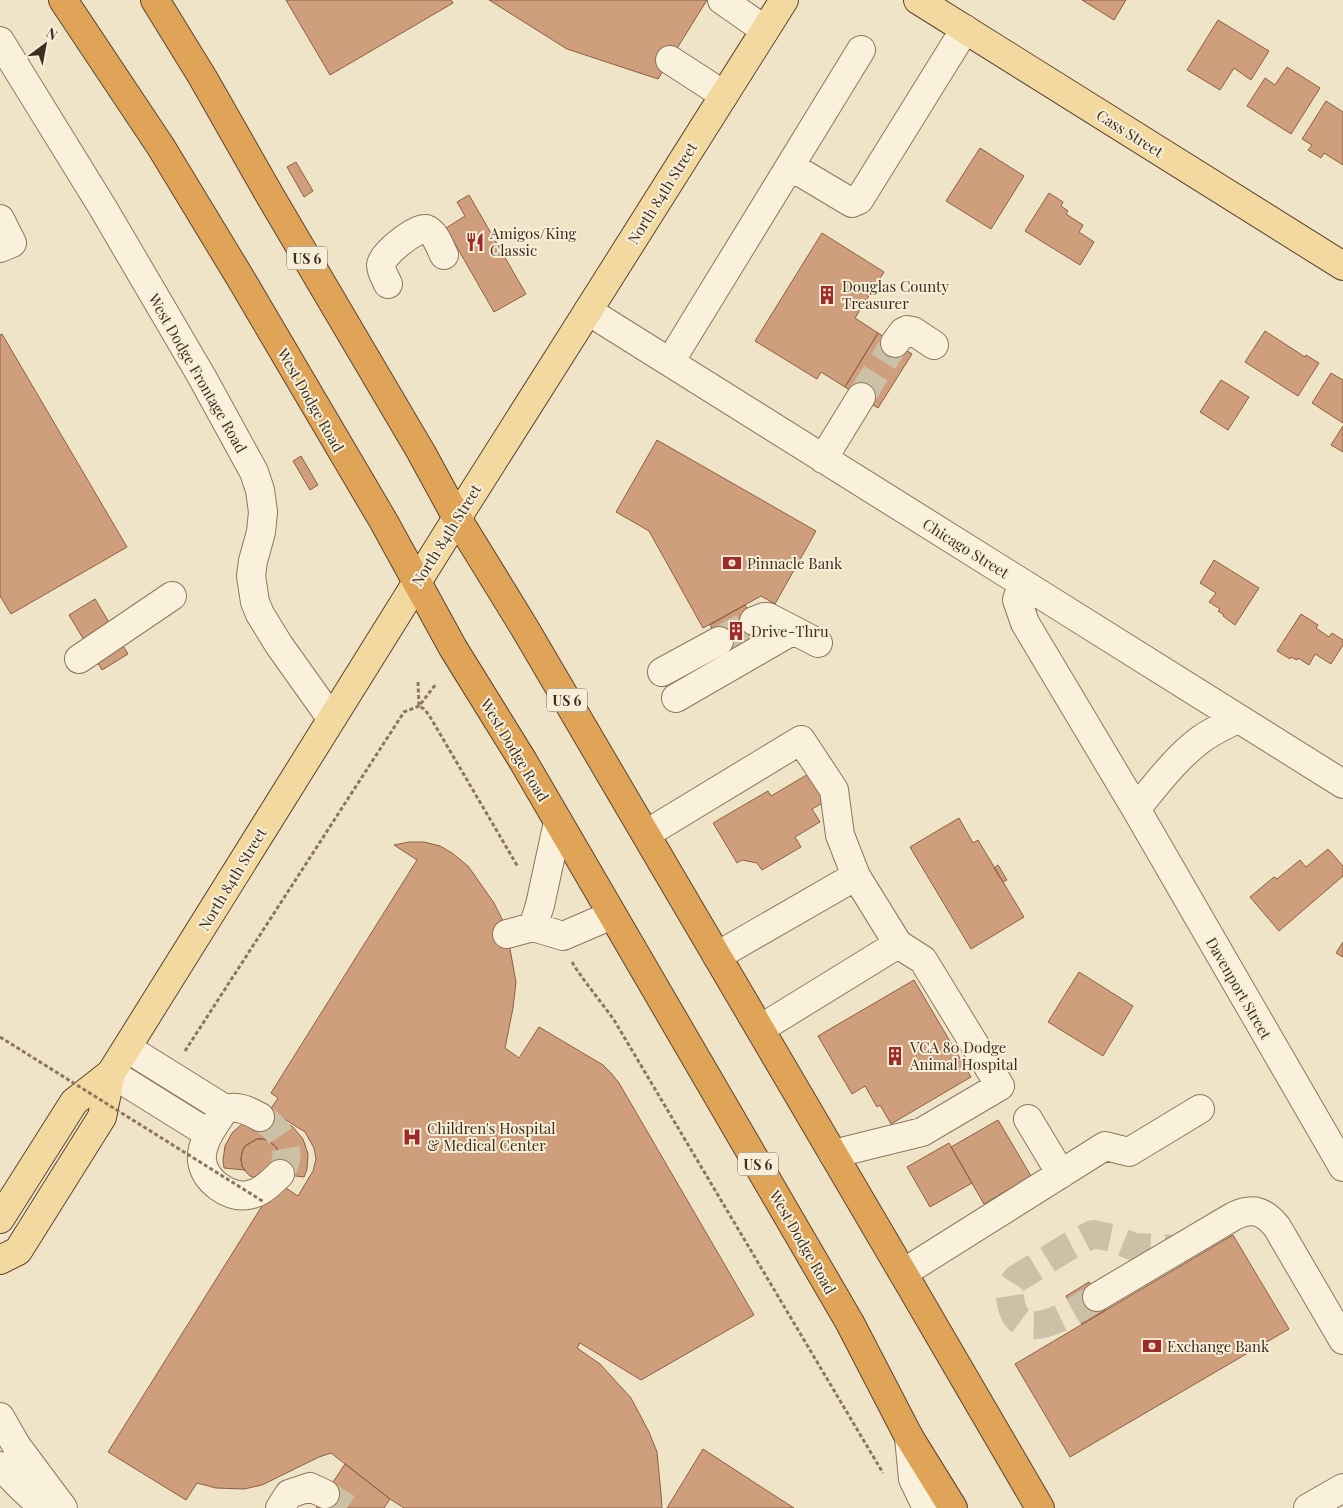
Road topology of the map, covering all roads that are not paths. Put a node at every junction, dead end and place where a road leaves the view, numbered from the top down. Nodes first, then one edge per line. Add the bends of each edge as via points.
1 (63, 0) edge
2 (155, 0) edge
3 (722, 0) edge
4 (784, 0) edge
5 (918, 0) edge
6 (964, 29) junction
7 (765, 30) junction
8 (0, 41) edge
9 (861, 50) dead end
10 (670, 60) dead end
11 (724, 95) junction
12 (790, 166) junction
13 (0, 219) edge
14 (0, 248) edge
15 (444, 254) dead end
16 (1343, 266) edge
17 (388, 284) dead end
18 (588, 311) junction
19 (895, 343) tunnel mouth
20 (934, 345) dead end
21 (670, 362) junction
22 (862, 397) tunnel mouth
23 (823, 459) junction
24 (457, 518) junction
25 (417, 581) junction
26 (1022, 584) junction
27 (176, 603) dead end
28 (754, 620) tunnel mouth
29 (792, 631) junction
30 (719, 641) tunnel mouth
31 (818, 643) dead end
32 (83, 664) dead end
33 (662, 672) dead end
34 (676, 698) dead end
35 (331, 718) junction
36 (1238, 719) junction
37 (1343, 784) edge
38 (1136, 809) junction
39 (558, 822) junction
40 (646, 834) junction
41 (856, 876) junction
42 (612, 915) junction
43 (533, 927) junction
44 (507, 934) dead end
45 (898, 944) junction
46 (717, 956) junction
47 (760, 1029) junction
48 (127, 1048) junction
49 (111, 1073) junction
50 (225, 1109) junction
51 (1200, 1109) dead end
52 (260, 1117) tunnel mouth
53 (1028, 1120) dead end
54 (209, 1134) junction
55 (834, 1154) junction
56 (1343, 1167) edge
57 (280, 1174) tunnel mouth
58 (1061, 1174) junction
59 (9, 1196) edge
60 (0, 1219) edge
61 (0, 1260) edge
62 (903, 1272) junction
63 (1097, 1297) tunnel mouth
64 (1343, 1340) edge
65 (0, 1417) edge
66 (908, 1437) junction
67 (0, 1467) edge
68 (1343, 1488) edge
69 (325, 1494) tunnel mouth
70 (54, 1508) edge
71 (63, 1508) edge
72 (280, 1508) edge
73 (927, 1508) edge
74 (953, 1508) edge
75 (1040, 1508) edge
76 (1308, 1508) edge

1 - 25 highway, West Dodge Road / US 6 via 156,140 237,272
2 - 24 highway, US 6
3 - 7 street
4 - 7 main road, North 84th Street
5 - 6 main road, Cass Street
6 - 12 street via 859,200 852,203
6 - 16 main road, Cass Street
7 - 11 main road, North 84th Street
8 - 35 street, West Dodge Frontage Road via 103,208 254,472 263,512 251,576 255,602 279,645
9 - 12 street
10 - 11 street
11 - 18 main road, North 84th Street
12 - 21 street
13 - 14 street via 12,242
15 - 17 street via 434,236 422,229 396,245 383,259 381,265
18 - 21 street, Chicago Street
18 - 24 main road, North 84th Street
19 - 20 street via 907,330
21 - 23 street, Chicago Street
22 - 23 street
23 - 26 street, Chicago Street
24 - 25 main road, North 84th Street
24 - 40 highway, US 6
25 - 35 main road, North 84th Street
25 - 39 highway, West Dodge Road / US 6 via 453,648
26 - 36 street, Chicago Street
26 - 38 street, Davenport Street via 1017,600 1025,622
27 - 32 street
28 - 29 street via 768,617
29 - 31 street
29 - 34 street
30 - 33 street
35 - 48 main road, North 84th Street
36 - 37 street, Chicago Street
36 - 38 street via 1192,746
38 - 56 street, Davenport Street
39 - 42 highway, West Dodge Road / US 6
39 - 43 street
40 - 41 street via 801,740 834,790 840,835
40 - 46 highway, US 6
41 - 45 street
41 - 46 street
42 - 43 street via 563,936
42 - 66 highway, West Dodge Road / US 6 via 850,1323
43 - 44 street
45 - 47 street
45 - 55 street via 923,960 1000,1086 922,1132
46 - 47 highway, US 6
47 - 55 highway, US 6
48 - 49 main road, North 84th Street
48 - 50 street
49 - 54 street
49 - 59 main road, North 84th Street via 74,1102
49 - 61 main road, North 84th Street via 102,1118 18,1251
50 - 52 street via 238,1108
50 - 54 street
51 - 58 street via 1130,1152 1105,1146
53 - 58 street
54 - 57 street via 202,1161 217,1186 233,1194 247,1195 262,1190
55 - 62 highway, US 6
58 - 62 street
59 - 60 main road, North 84th Street
62 - 75 highway, US 6
63 - 64 street via 1242,1212 1258,1212 1277,1227
65 - 71 street via 16,1445
66 - 73 street via 912,1479
66 - 74 highway, West Dodge Road / US 6
67 - 70 street via 20,1488
68 - 76 street
69 - 72 street via 310,1487 289,1494

